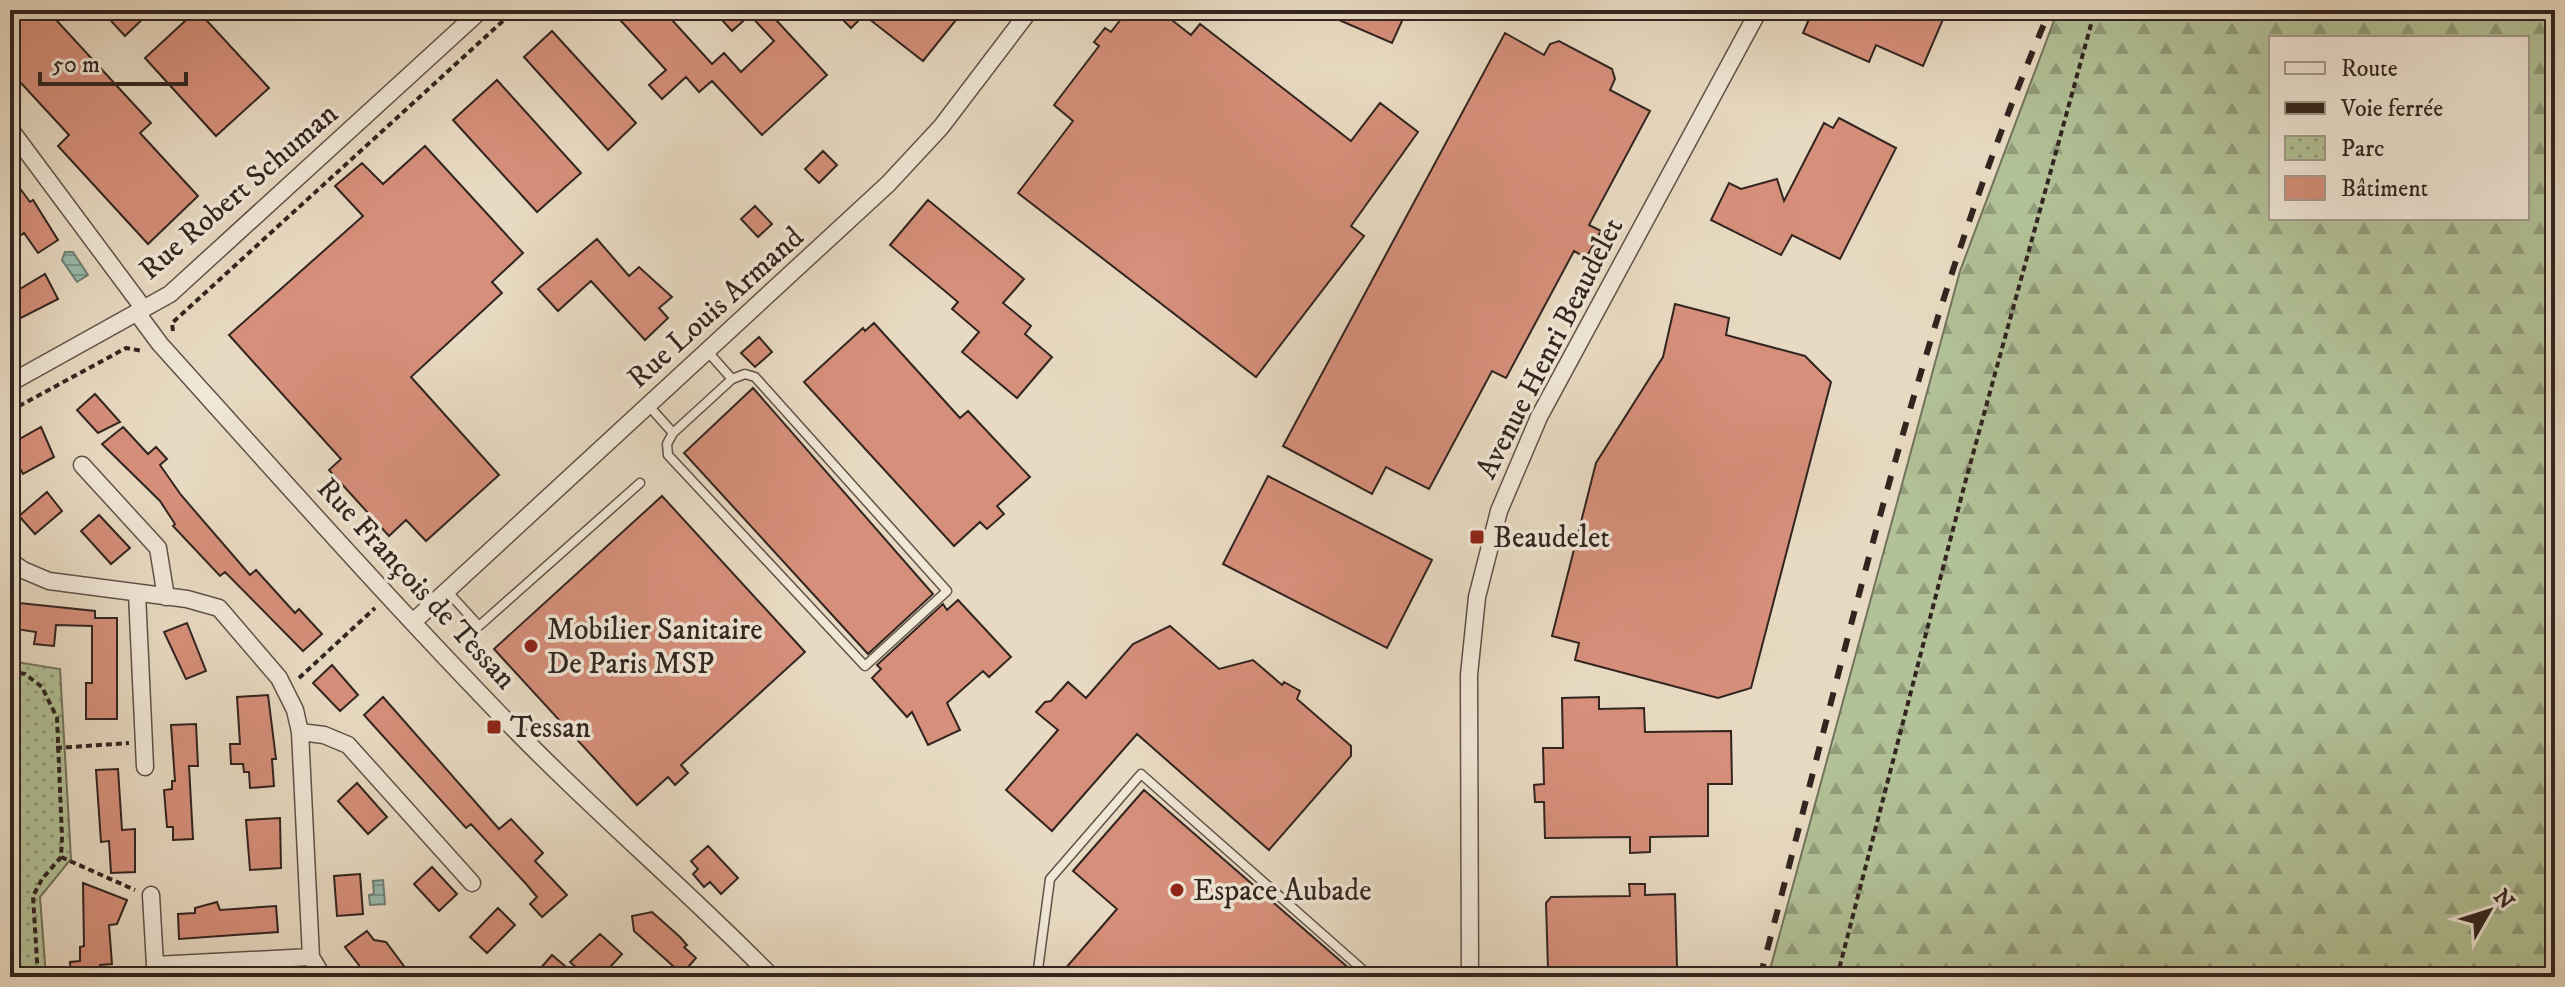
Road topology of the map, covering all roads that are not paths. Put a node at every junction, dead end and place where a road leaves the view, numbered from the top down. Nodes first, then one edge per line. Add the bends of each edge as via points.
1 (481, 10) edge
2 (1030, 10) edge
3 (1759, 10) edge
4 (10, 129) edge
5 (140, 311) junction
6 (708, 352) junction
7 (732, 379) junction
8 (10, 383) edge
9 (649, 406) junction
10 (673, 433) junction
11 (82, 465) dead end
12 (640, 483) dead end
13 (10, 561) edge
14 (446, 590) junction
15 (137, 593) junction
16 (166, 597) junction
17 (413, 622) junction
18 (300, 732) junction
19 (145, 767) dead end
20 (472, 883) dead end
21 (151, 895) road end
22 (311, 957) junction
23 (323, 977) edge
24 (772, 977) edge
25 (1037, 977) edge
26 (1371, 977) edge
27 (1470, 977) edge

1 - 5 street, Rue Robert Schuman via 181,285
2 - 6 street, Rue Louis Armand via 941,127 888,184
3 - 27 street, Avenue Henri Beaudelet via 1539,417 1499,511 1477,597 1469,675
4 - 5 street, Rue François de Tessan
5 - 8 street, Rue Robert Schuman
5 - 17 street, Rue François de Tessan via 160,344
6 - 7 lane
6 - 9 street, Rue Louis Armand
7 - 10 lane
7 - 10 lane via 755,377 947,591 865,666 668,455
9 - 10 lane
9 - 14 street, Rue Louis Armand
11 - 16 street via 158,548
12 - 14 lane via 479,626
13 - 15 street via 49,581
14 - 17 street, Rue Louis Armand
15 - 16 street
15 - 19 street
16 - 18 street via 219,608 287,689
17 - 24 street, Rue François de Tessan via 586,802
18 - 20 street via 348,745
18 - 22 street
21 - 22 street via 155,965
22 - 23 street
25 - 26 lane via 1050,879 1141,774

